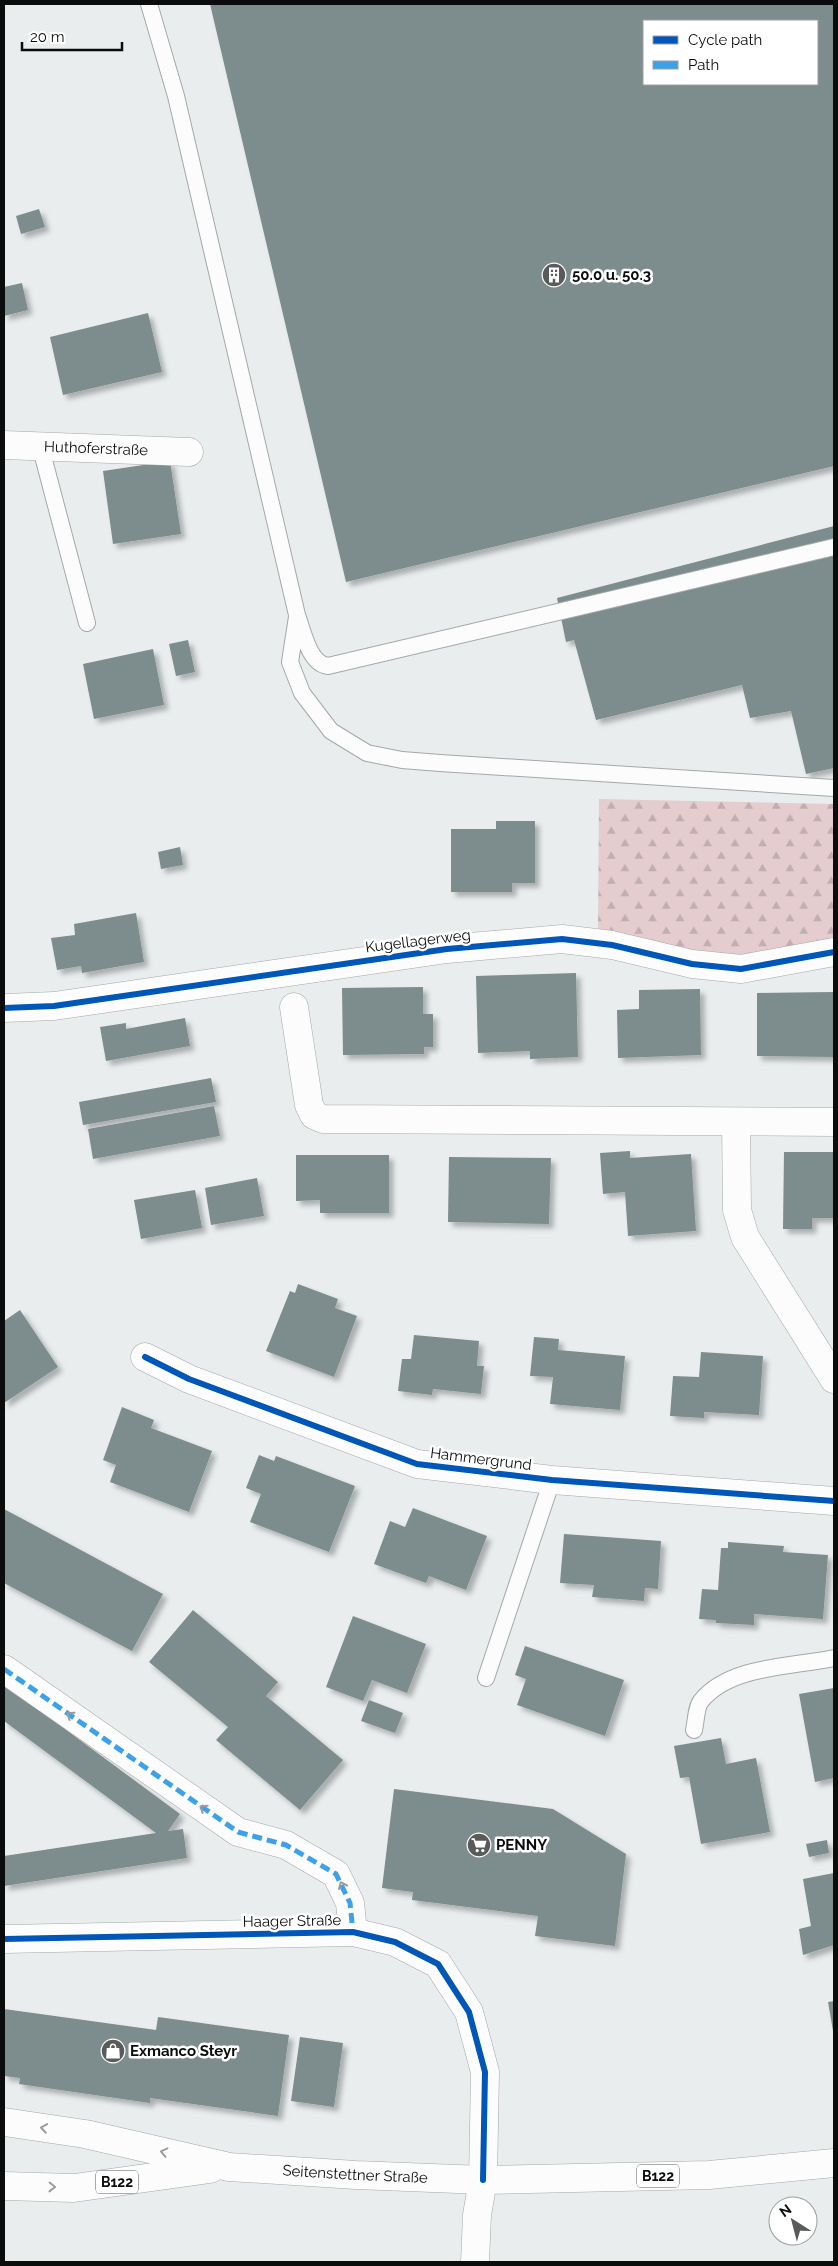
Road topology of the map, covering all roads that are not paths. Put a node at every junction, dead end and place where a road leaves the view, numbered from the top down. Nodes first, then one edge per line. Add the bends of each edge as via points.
1 (149, 4) edge
2 (4, 445) edge
3 (40, 445) junction
4 (189, 452) dead end
5 (834, 547) edge
6 (297, 615) junction
7 (87, 623) dead end
8 (834, 788) edge
9 (834, 952) edge
10 (294, 1007) dead end
11 (4, 1008) edge
12 (736, 1122) junction
13 (834, 1122) edge
14 (145, 1358) dead end
15 (834, 1379) edge
16 (552, 1480) junction
17 (834, 1501) edge
18 (834, 1658) edge
19 (4, 1669) edge
20 (486, 1678) dead end
21 (694, 1730) dead end
22 (353, 1932) junction
23 (4, 1939) edge
24 (4, 2122) edge
25 (834, 2163) edge
26 (229, 2167) junction
27 (483, 2180) junction
28 (4, 2186) edge
29 (475, 2262) edge

1 - 6 lane via 176,96
2 - 3 street, Huthoferstraße
3 - 4 street, Huthoferstraße
3 - 7 lane
5 - 6 lane via 328,666 322,666 313,658
6 - 8 lane via 290,662 302,694 331,731 367,753 440,763
9 - 11 street, Kugellagerweg via 741,969 692,964 612,945 562,939 447,949 54,1006
10 - 12 street via 309,1105 314,1115 323,1119
12 - 13 street
12 - 15 street via 737,1210 745,1237
14 - 16 street, Hammergrund via 189,1379 417,1464
16 - 17 street, Hammergrund
16 - 20 lane
18 - 21 lane via 742,1673 716,1687 700,1702
22 -> 19 street, Haager Straße via 350,1904 336,1874 286,1845 238,1832
22 - 23 street, Haager Straße
22 - 27 street, Haager Straße via 395,1942 438,1964 469,2012 485,2072
26 -> 24 street, Seitenstettner Straße / B122 via 85,2134
25 - 27 street, Seitenstettner Straße / B122 via 709,2175
26 - 27 street, Seitenstettner Straße / B122
28 -> 26 street, Seitenstettner Straße / B122 via 74,2188
27 - 29 street via 477,2214

